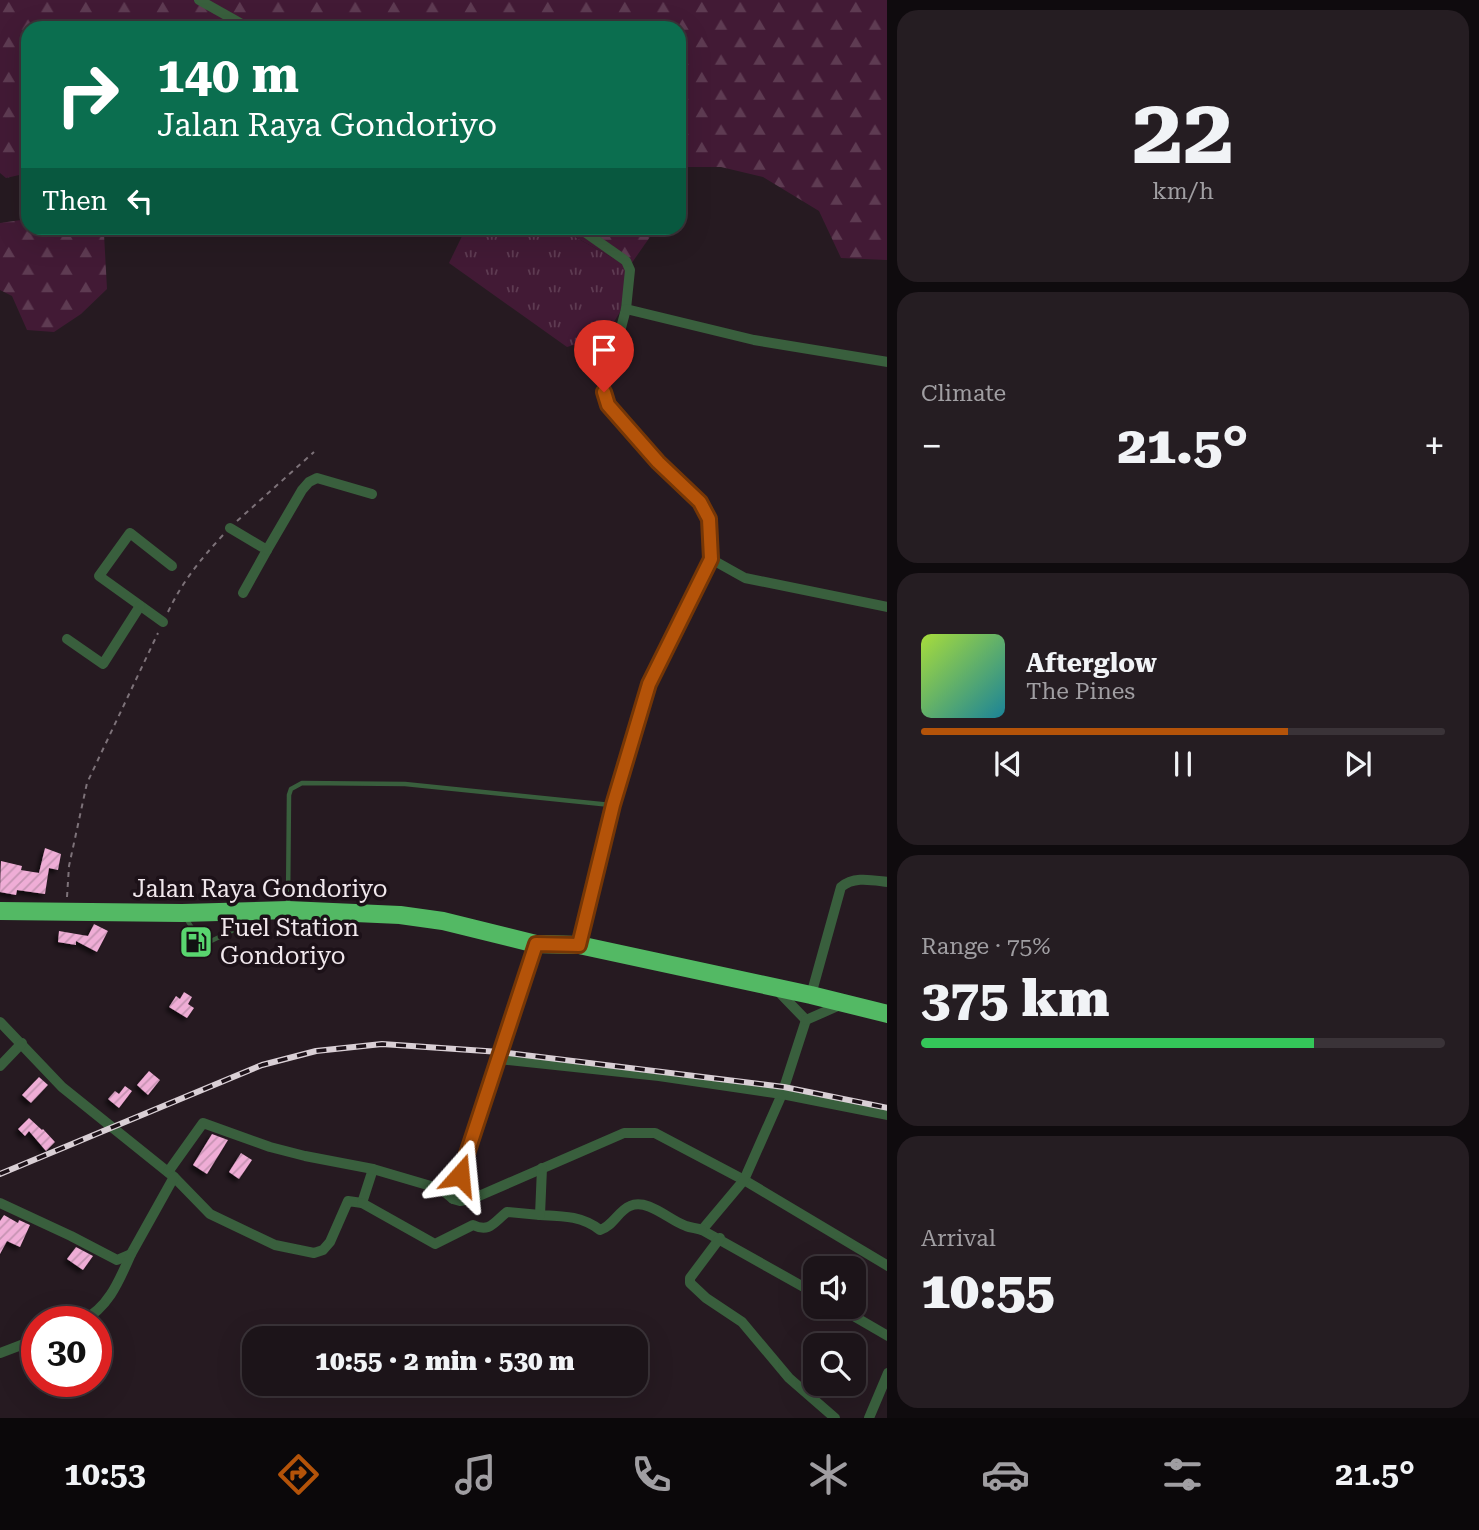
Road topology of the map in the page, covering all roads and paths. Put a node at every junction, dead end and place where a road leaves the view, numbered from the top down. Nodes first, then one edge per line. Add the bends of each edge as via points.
1 (199, 0) edge
2 (236, 21) edge
3 (590, 235) edge
4 (626, 309) junction
5 (887, 362) edge
6 (314, 452) dead end
7 (372, 494) dead end
8 (230, 528) junction
9 (267, 550) junction
10 (711, 559) junction
11 (172, 566) dead end
12 (243, 593) dead end
13 (140, 606) junction
14 (887, 607) edge
15 (163, 622) junction
16 (67, 639) dead end
17 (613, 805) junction
18 (887, 882) edge
19 (288, 910) junction
20 (0, 911) edge
21 (66, 912) junction
22 (243, 912) junction
23 (182, 913) junction
24 (536, 944) junction
25 (579, 945) junction
26 (774, 987) junction
27 (811, 995) junction
28 (844, 1003) junction
29 (887, 1014) edge
30 (806, 1020) junction
31 (0, 1022) edge
32 (22, 1043) junction
33 (498, 1059) junction
34 (0, 1066) edge
35 (782, 1094) junction
36 (887, 1115) edge
37 (542, 1168) junction
38 (373, 1169) junction
39 (171, 1175) junction
40 (744, 1180) junction
41 (0, 1195) edge
42 (453, 1199) junction
43 (0, 1203) edge
44 (362, 1203) junction
45 (27, 1215) junction
46 (540, 1215) junction
47 (702, 1230) junction
48 (720, 1238) junction
49 (131, 1254) junction
50 (887, 1266) edge
51 (803, 1286) edge
52 (102, 1306) edge
53 (858, 1319) edge
54 (887, 1336) edge
55 (21, 1344) edge
56 (3, 1349) edge
57 (887, 1373) edge
58 (835, 1418) edge
59 (869, 1418) edge

1 - 2 street
3 - 4 street via 628,266
4 - 5 street via 754,340
4 - 10 street via 604,398 658,462 700,502 709,519
6 - 8 path
7 - 9 street via 317,478 309,482
8 - 9 street
8 - 15 path via 194,567
9 - 12 street
10 - 14 street via 745,578
10 - 17 street via 649,684
11 - 13 street via 130,533 99,576
13 - 15 street
13 - 16 street via 103,664
15 - 21 path via 87,783 69,866
17 - 19 lane via 405,784 302,783 289,795
17 - 25 street
18 - 27 street via 861,879 841,887
19 - 22 highway, Jalan Raya Gondoriyo
19 - 24 highway, Jalan Raya Gondoriyo via 411,916
20 - 21 highway, Jalan Raya Gondoriyo
21 - 23 highway, Jalan Raya Gondoriyo
22 - 23 highway, Jalan Raya Gondoriyo
22 - 23 lane via 234,930 211,941 195,932
24 - 25 highway, Jalan Raya Gondoriyo
24 - 33 street
25 - 26 highway, Jalan Raya Gondoriyo
26 - 27 highway, Jalan Raya Gondoriyo
26 - 30 street
27 - 28 highway, Jalan Raya Gondoriyo
28 - 29 highway, Jalan Raya Gondoriyo
28 - 30 street
30 - 35 street
31 - 32 street
32 - 34 street
32 - 39 street via 62,1087
33 - 35 street
33 - 42 street
35 - 36 street
35 - 40 street
37 - 40 street via 624,1133 645,1132 665,1137
37 - 42 street via 472,1199
37 - 46 street
38 - 39 street via 270,1147 203,1122
38 - 42 street via 442,1189
38 - 44 street
39 - 44 street via 210,1214 275,1245 314,1253 330,1242 348,1201
39 - 49 street
40 - 47 street
40 - 50 street
41 - 45 street
43 - 45 street
44 - 46 street via 435,1244 473,1225 492,1227 507,1212
45 - 49 street via 117,1260
46 - 47 street via 570,1216 600,1230 635,1204
47 - 48 street
48 - 51 street
48 - 58 street via 689,1281 742,1322 789,1378
49 - 52 street via 113,1295
53 - 54 street
55 - 56 street
57 - 59 street

